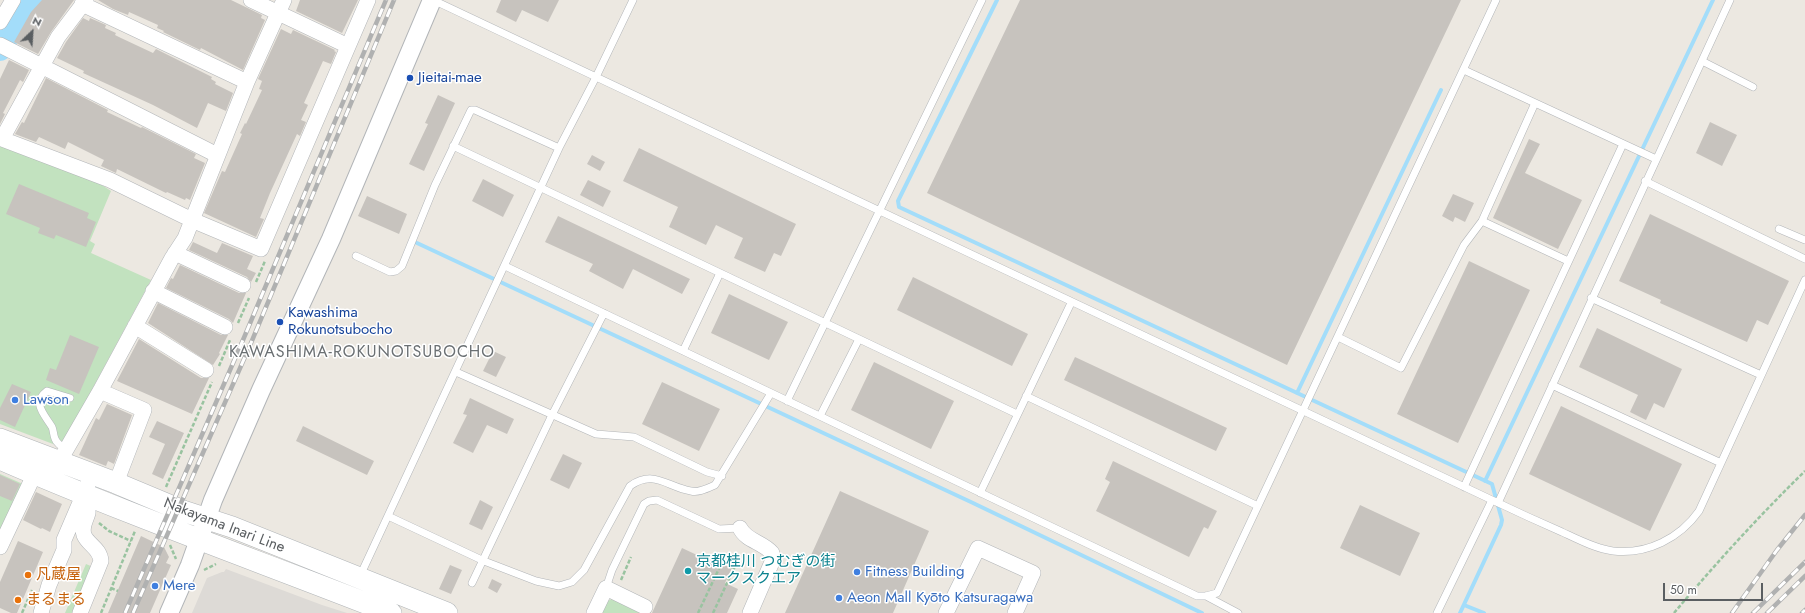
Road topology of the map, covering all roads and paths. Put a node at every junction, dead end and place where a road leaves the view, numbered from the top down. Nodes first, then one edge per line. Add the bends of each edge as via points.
1 (13, 0) edge
2 (252, 0) edge
3 (368, 0) edge
4 (432, 0) edge
5 (634, 0) edge
6 (982, 0) edge
7 (1496, 0) edge
8 (1730, 0) edge
9 (84, 2) edge
10 (281, 6) edge
11 (0, 22) edge
12 (348, 46) junction
13 (5, 48) edge
14 (1702, 61) junction
15 (41, 67) junction
16 (1464, 70) junction
17 (596, 77) junction
18 (247, 82) junction
19 (1753, 87) dead end
20 (1535, 103) junction
21 (1623, 144) junction
22 (454, 146) junction
23 (559, 148) junction
24 (217, 155) junction
25 (1656, 159) junction
26 (1645, 182) junction
27 (541, 188) junction
28 (880, 212) junction
29 (192, 220) junction
30 (1482, 221) junction
31 (1779, 229) dead end
32 (1805, 240) edge
33 (175, 252) junction
34 (356, 256) dead end
35 (1805, 259) edge
36 (1568, 261) junction
37 (505, 266) junction
38 (720, 273) junction
39 (1805, 280) edge
40 (243, 285) dead end
41 (153, 291) junction
42 (1591, 298) junction
43 (1071, 303) junction
44 (604, 313) junction
45 (826, 323) junction
46 (135, 326) junction
47 (226, 327) dead end
48 (1338, 337) junction
49 (859, 339) junction
50 (683, 351) junction
51 (206, 370) dead end
52 (456, 372) junction
53 (1761, 375) junction
54 (1552, 385) junction
55 (100, 391) junction
56 (771, 393) junction
57 (1026, 396) junction
58 (70, 398) dead end
59 (787, 401) junction
60 (1303, 411) junction
61 (552, 414) junction
62 (1017, 414) junction
63 (820, 416) junction
64 (0, 439) edge
65 (63, 456) junction
66 (0, 459) edge
67 (1721, 463) junction
68 (1805, 471) edge
69 (35, 473) junction
70 (92, 474) junction
71 (722, 476) junction
72 (116, 483) junction
73 (1464, 486) junction
74 (980, 493) junction
75 (84, 494) junction
76 (1495, 501) junction
77 (1258, 506) junction
78 (388, 516) junction
79 (206, 519) junction
80 (98, 522) dead end
81 (740, 528) joint
82 (136, 529) dead end
83 (198, 540) junction
84 (131, 541) junction
85 (90, 544) junction
86 (0, 547) edge
87 (64, 550) junction
88 (631, 556) dead end
89 (724, 558) dead end
90 (484, 561) junction
91 (736, 564) dead end
92 (359, 578) junction
93 (472, 583) dead end
94 (613, 586) junction
95 (112, 588) junction
96 (118, 591) dead end
97 (1206, 596) junction
98 (645, 607) dead end
99 (41, 613) edge
100 (80, 613) edge
101 (101, 613) edge
102 (169, 613) edge
103 (391, 613) edge
104 (447, 613) edge
105 (594, 613) edge
106 (698, 613) edge
107 (713, 613) edge
108 (750, 613) edge
109 (946, 613) edge
110 (1015, 613) edge
111 (1238, 613) edge
112 (1438, 613) edge
113 (1674, 613) edge

1 - 11 street
2 - 10 street
3 - 12 street
4 - 17 lane
4 - 79 street via 331,239 261,390
5 - 17 lane
6 - 28 lane
7 - 16 lane
8 - 14 lane
9 - 15 street via 58,37
9 - 18 street
10 - 12 street
10 - 18 street
12 - 29 street via 260,249
13 - 15 street
14 - 19 lane
14 - 25 lane
15 - 24 street
15 - 29 street via 2,139 110,180
16 - 20 lane
16 - 48 lane
17 - 23 lane
17 - 28 lane
18 - 24 street
20 - 21 lane
20 - 30 lane
21 - 25 lane
21 - 36 lane
22 - 23 lane via 471,110 475,110
22 - 27 lane
22 - 34 lane via 402,266 390,272
23 - 27 lane
24 - 29 street
25 - 26 lane
26 - 35 lane
26 - 42 lane
27 - 37 lane
27 - 38 lane
28 - 43 lane
28 - 45 lane
29 - 33 street via 185,238
30 - 36 lane
30 - 48 lane via 1464,245 1401,368
31 - 32 lane
33 - 40 street
33 - 41 street
36 - 73 lane
37 - 44 lane
37 - 52 lane
38 - 45 lane
38 - 50 lane
39 - 53 lane
41 - 46 street
41 - 47 street
42 - 53 lane
42 - 54 lane
43 - 57 lane
43 - 60 lane
44 - 50 lane
44 - 61 lane
45 - 49 lane
45 - 59 lane
46 - 51 street
46 - 55 street
48 - 60 lane
49 - 62 lane
49 - 63 lane
50 - 56 lane
52 - 61 lane
52 - 78 lane
53 - 67 lane
54 - 67 lane
54 - 76 lane
55 - 65 street
55 - 72 street via 144,410
56 - 59 lane
56 - 71 lane
57 - 62 lane
57 - 77 lane
58 - 65 lane via 48,391 43,394 40,403 40,412 52,428
59 - 63 lane
60 - 73 lane
60 - 77 lane
61 - 71 lane via 596,434 634,437 707,472
61 - 90 lane
62 - 74 lane
63 - 74 lane
64 - 65 main road, Nakayama Inari Line
65 - 70 main road, Nakayama Inari Line
66 - 69 main road, Nakayama Inari Line
67 - 76 lane via 1699,511 1690,524 1665,542 1631,552 1612,551 1581,541
68 - 113 path via 1758,517
69 - 75 main road, Nakayama Inari Line
69 - 86 street
70 - 72 main road, Nakayama Inari Line
70 - 75 street
71 - 90 lane via 715,485 692,492 655,479 640,479 630,486 584,570 572,582 559,586 536,581
72 - 79 main road, Nakayama Inari Line
73 - 76 lane
74 - 97 lane via 1197,596
75 - 83 main road, Nakayama Inari Line
75 - 85 street via 88,512 83,525
75 - 87 street via 64,540
76 - 112 lane
77 - 97 lane via 1217,593
78 - 90 lane
78 - 92 lane
79 - 83 street
79 - 92 main road, Nakayama Inari Line
80 - 84 path via 109,531
81 - 94 lane via 719,529 657,500 649,501 644,504 612,570
81 - 108 street via 743,535 766,546 772,553 772,562
82 - 84 path
83 - 102 street
83 - 103 main road, Nakayama Inari Line
84 - 95 path
85 - 87 street via 76,542
85 - 100 street via 100,553 101,561
87 - 99 street via 49,585
88 - 94 path
89 - 106 path
90 - 93 lane
91 - 107 path
92 - 104 main road, Nakayama Inari Line
94 - 98 street
94 - 105 street
95 - 96 path
95 - 101 path
97 - 111 lane
109 - 110 street via 978,548 1033,573

